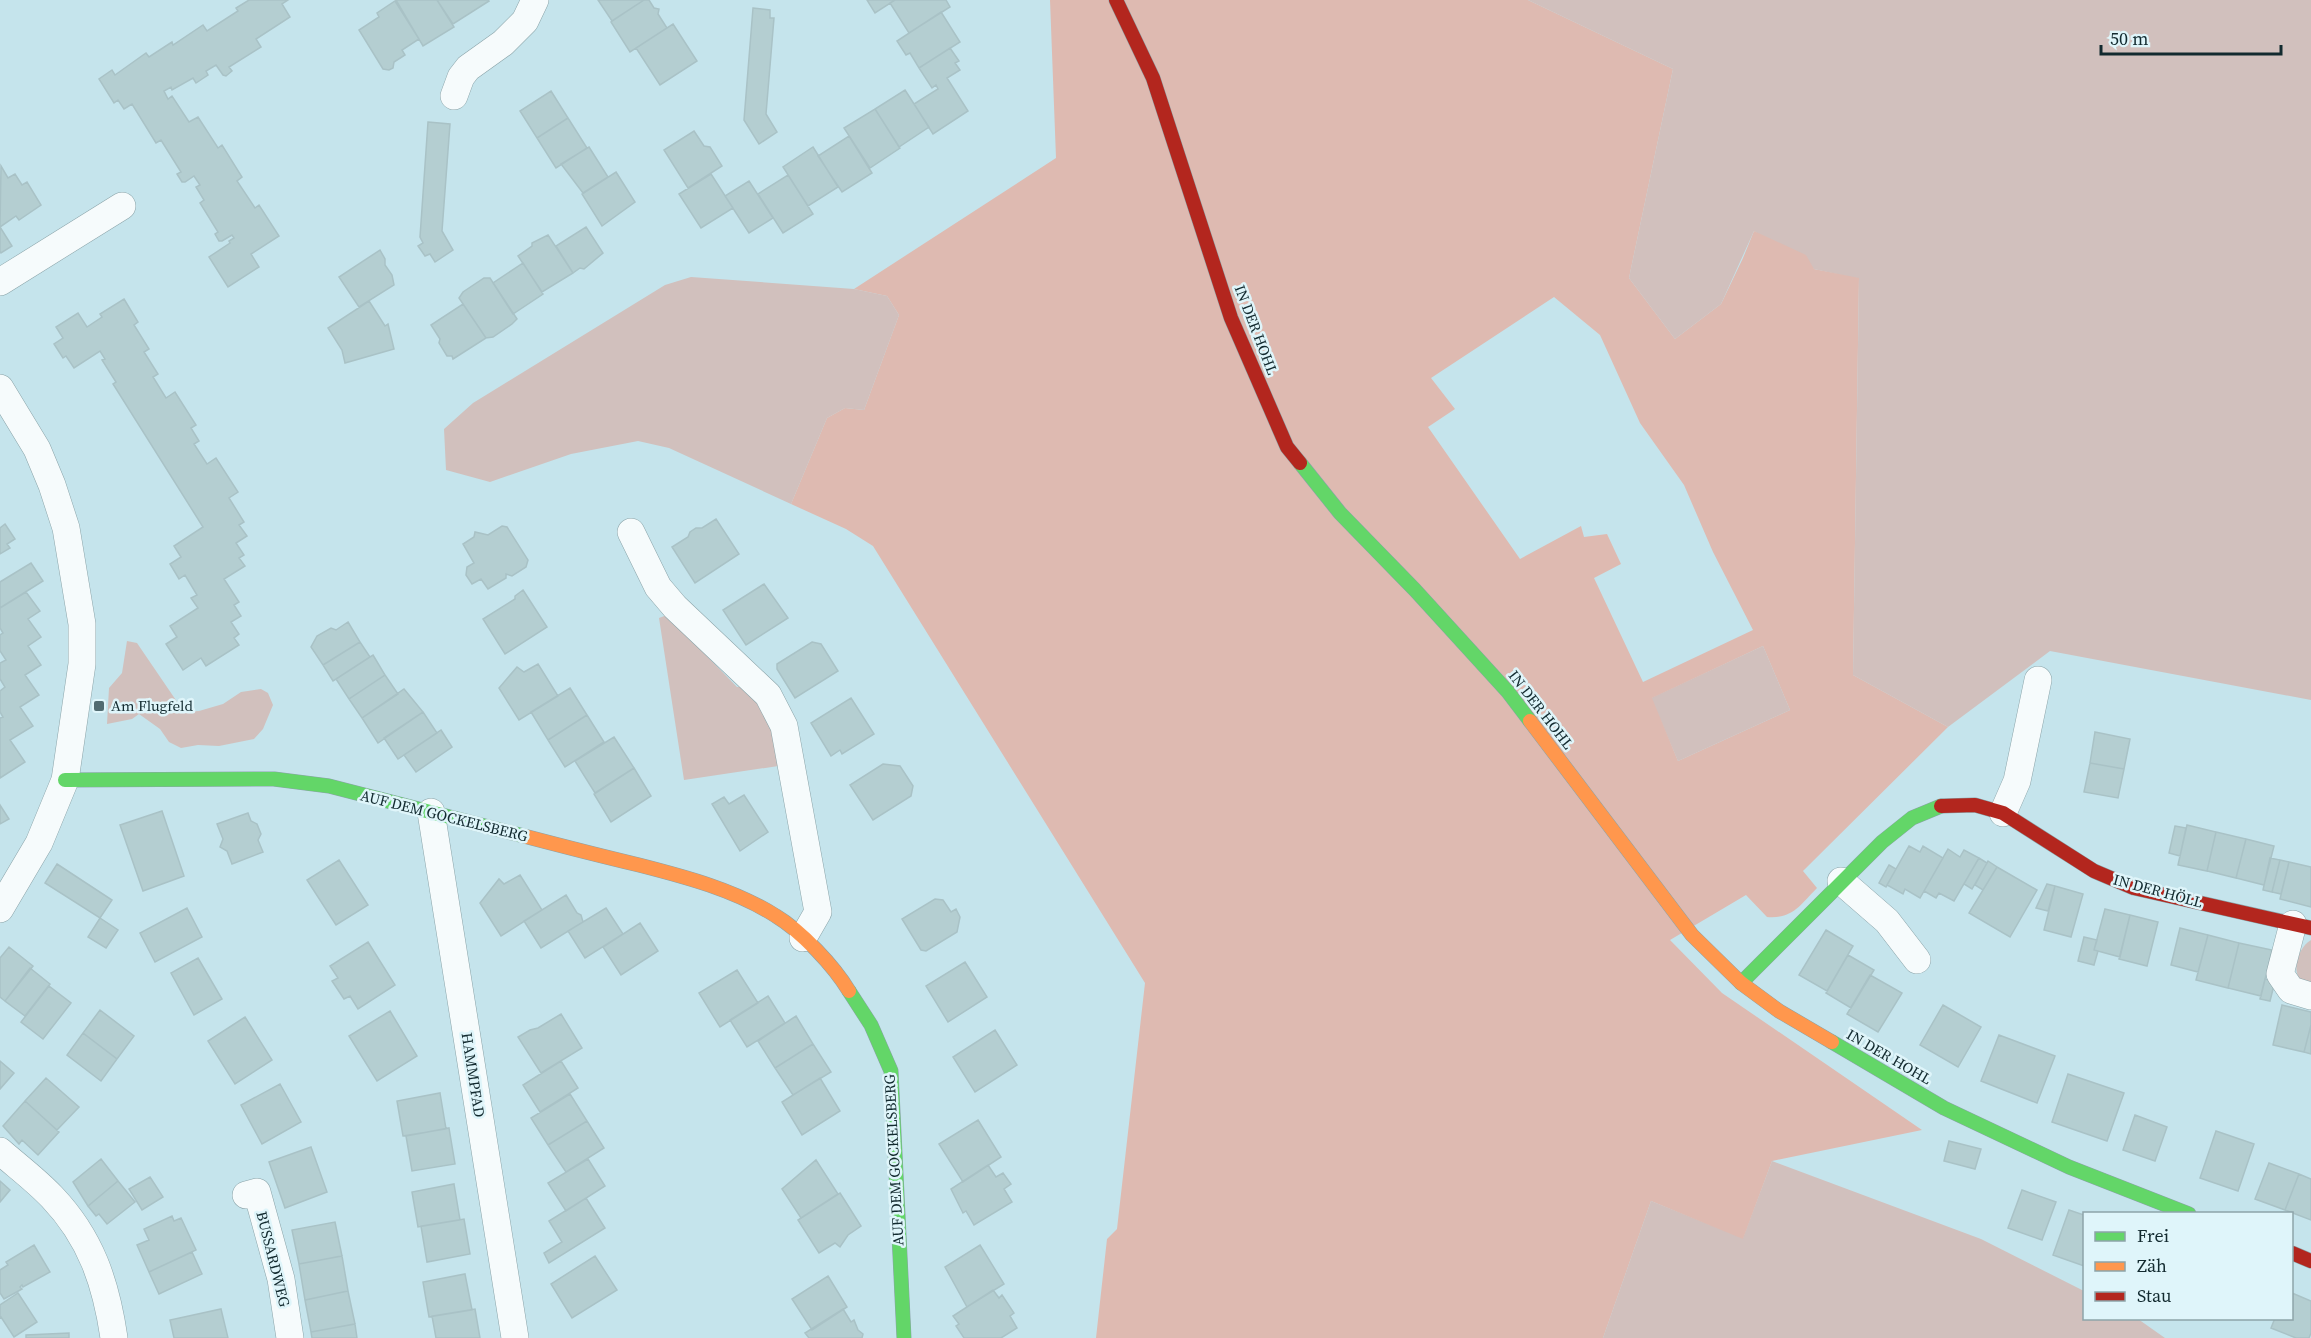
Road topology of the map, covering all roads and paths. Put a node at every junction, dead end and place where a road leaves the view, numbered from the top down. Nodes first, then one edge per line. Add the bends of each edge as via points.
1 (535, 0) edge
2 (1116, 0) edge
3 (454, 96) dead end
4 (122, 206) dead end
5 (0, 282) edge
6 (0, 388) edge
7 (631, 532) dead end
8 (2038, 680) dead end
9 (65, 780) junction
10 (430, 812) junction
11 (2003, 813) junction
12 (1841, 881) junction
13 (0, 909) edge
14 (2302, 926) edge
15 (803, 938) junction
16 (1917, 960) dead end
17 (1741, 983) junction
18 (2311, 996) edge
19 (0, 1151) edge
20 (246, 1195) dead end
21 (2184, 1212) edge
22 (2293, 1253) edge
23 (2311, 1261) edge
24 (114, 1338) edge
25 (291, 1338) edge
26 (516, 1338) edge
27 (904, 1338) edge

1 - 3 street via 525,21 503,44 468,68
2 - 17 street, IN DER HOHL via 1153,78 1231,318 1287,447 1340,513 1508,692 1692,935
4 - 5 street
6 - 9 street via 37,449 52,485 66,528 73,569 82,624 82,664
7 - 15 street via 658,587 768,695 784,726 818,912
8 - 11 street via 2017,781
9 - 10 street, AUF DEM GOCKELSBERG via 274,779 329,786
9 - 13 street via 39,843
10 - 15 street, AUF DEM GOCKELSBERG via 692,879 777,916
10 - 26 street, HAMMPFAD
11 - 12 street, IN DER HÖLL via 1975,805 1930,809 1899,828
11 - 14 street, IN DER HÖLL via 2121,884
12 - 16 street via 1887,921
12 - 17 street, IN DER HÖLL
14 - 18 street, IN DER HÖLL via 2280,974 2291,990
15 - 27 street, AUF DEM GOCKELSBERG via 842,979 871,1025 891,1071
17 - 21 street, IN DER HOHL via 1779,1011 1944,1108 2069,1167
19 - 24 street via 52,1196 74,1223 90,1250 109,1300
20 - 25 street, BUSSARDWEG via 257,1192 281,1279
22 - 23 street

